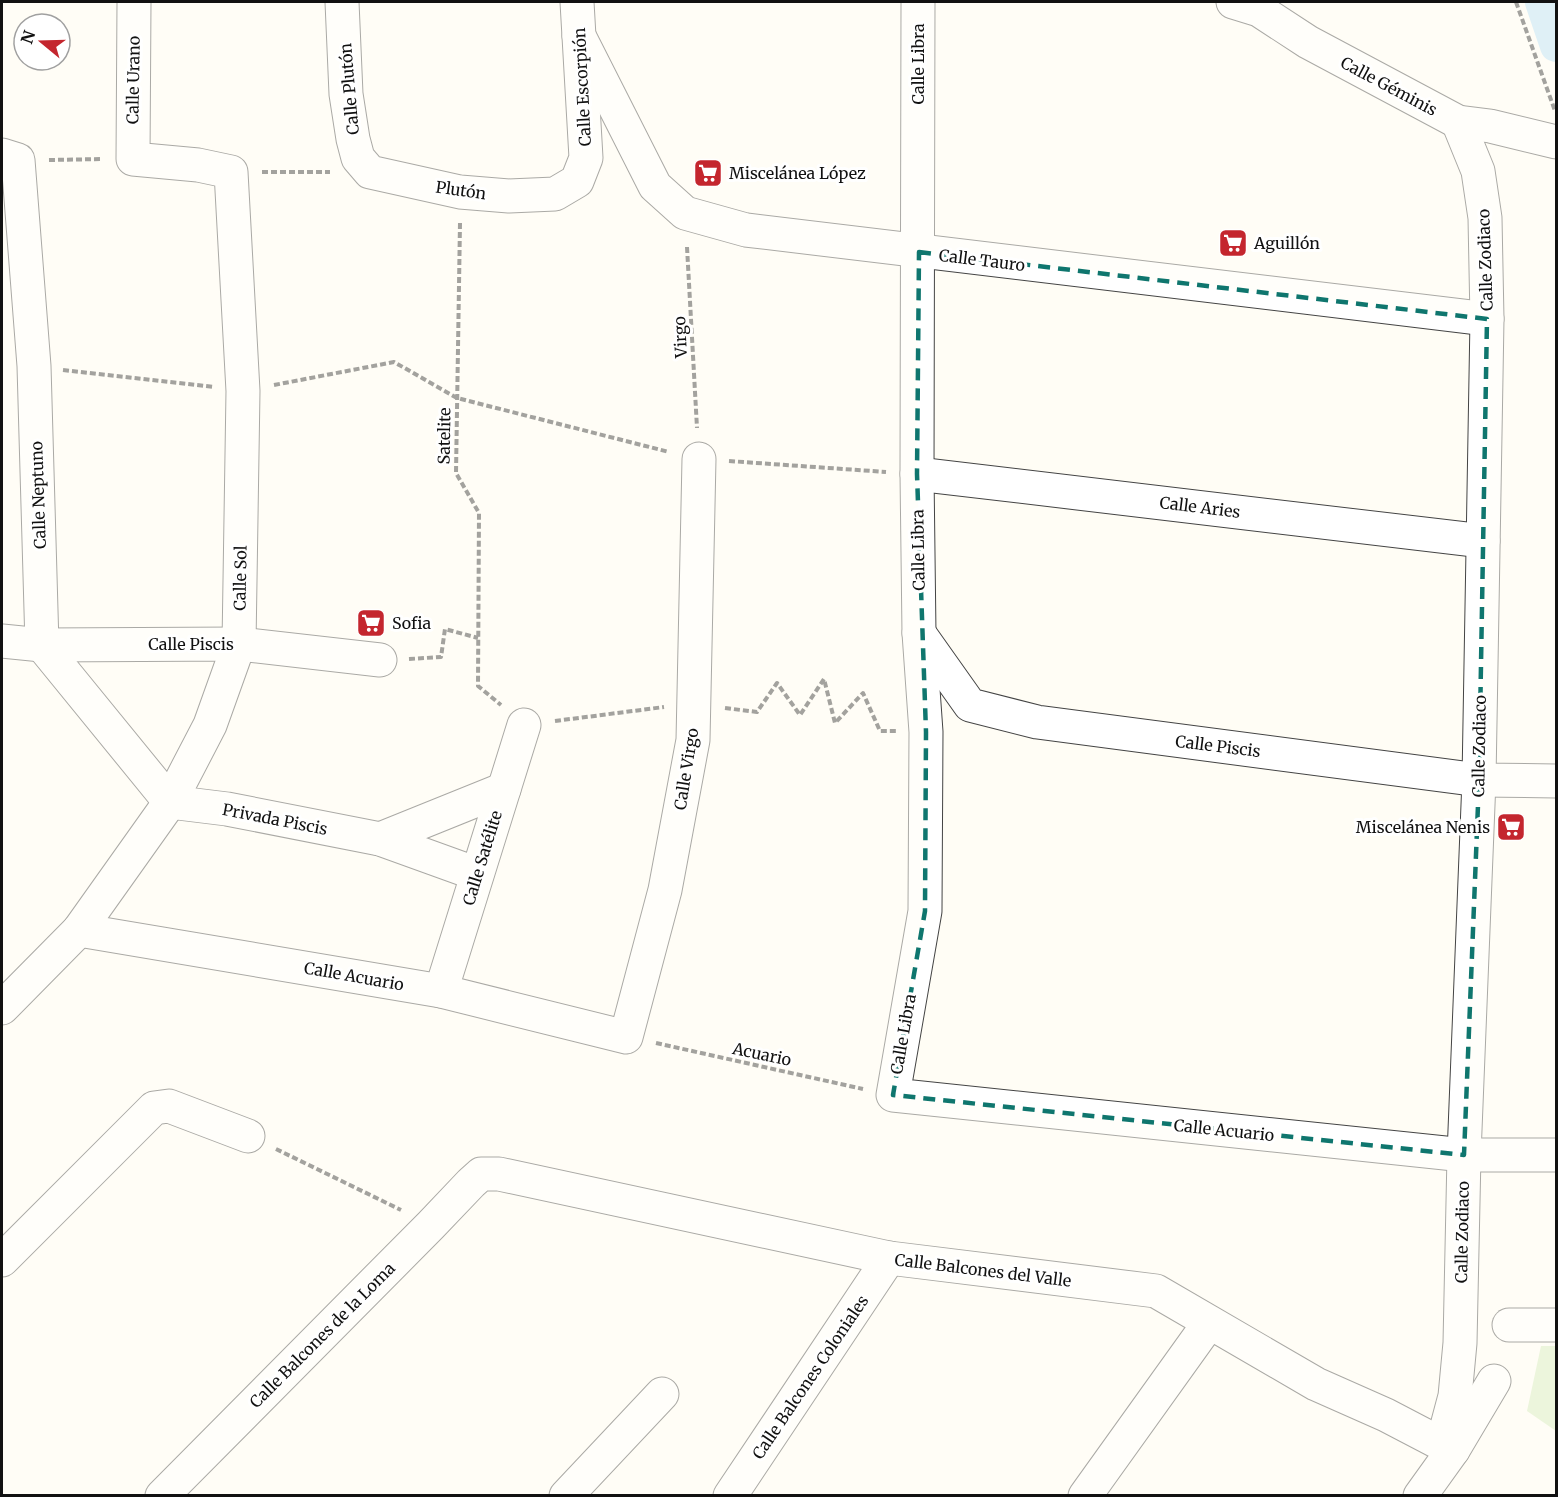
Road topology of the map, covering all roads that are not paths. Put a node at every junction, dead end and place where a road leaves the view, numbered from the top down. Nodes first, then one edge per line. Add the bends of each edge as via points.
1 (134, 2) edge
2 (342, 2) edge
3 (577, 2) edge
4 (918, 2) edge
5 (1233, 2) edge
6 (579, 36) junction
7 (1458, 122) junction
8 (1557, 142) edge
9 (10, 157) edge
10 (231, 172) joint
11 (370, 172) joint
12 (555, 194) joint
13 (919, 252) junction
14 (1487, 319) junction
15 (699, 459) road end
16 (917, 474) junction
17 (1483, 541) junction
18 (919, 633) junction
19 (2, 642) edge
20 (239, 644) junction
21 (42, 645) junction
22 (380, 660) road end
23 (524, 725) road end
24 (1479, 780) junction
25 (1557, 780) edge
26 (504, 789) junction
27 (170, 802) junction
28 (380, 839) junction
29 (477, 874) junction
30 (79, 930) junction
31 (441, 991) junction
32 (2, 1008) edge
33 (626, 1036) joint
34 (893, 1095) joint
35 (248, 1136) road end
36 (1464, 1155) junction
37 (1557, 1155) edge
38 (482, 1174) joint
39 (890, 1258) junction
40 (2, 1260) edge
41 (1209, 1323) junction
42 (1509, 1325) dead end
43 (1557, 1325) edge
44 (1494, 1381) dead end
45 (662, 1394) dead end
46 (1447, 1448) junction
47 (162, 1496) edge
48 (566, 1496) edge
49 (730, 1496) edge
50 (1085, 1496) edge
51 (1420, 1496) edge

1 - 10 street, Calle Urano via 133,159
2 - 11 street, Calle Plutón via 346,94 353,139 358,158
3 - 6 street, Calle Escorpión
4 - 13 street, Calle Libra
5 - 7 street, Calle Géminis via 1259,10 1308,42
6 - 12 street, Calle Escorpión via 586,158 577,181
6 - 13 street, Calle Tauro via 655,186 685,213 746,230
7 - 8 street, Calle Géminis
7 - 14 street, Calle Zodiaco via 1478,171 1485,218
9 - 21 street, Calle Neptuno via 34,366
10 - 20 street, Calle Sol via 243,391
11 - 12 street, Plutón via 460,192
13 - 14 street, Calle Tauro
13 - 16 street, Calle Libra
14 - 17 street, Calle Zodiaco
15 - 33 street, Calle Virgo via 693,740 665,890
16 - 17 street, Calle Aries
16 - 18 street, Calle Libra
17 - 24 street, Calle Zodiaco
18 - 24 street, Calle Piscis via 970,705 1026,720
18 - 34 street, Calle Libra via 926,732 925,911
19 - 21 street, Calle Piscis
20 - 21 street, Calle Piscis
20 - 22 street, Calle Piscis
20 - 27 street, Calle Sol via 210,724
21 - 27 street
23 - 26 street, Calle Satélite
24 - 25 street, Calle Piscis
24 - 36 street, Calle Zodiaco
26 - 28 street
26 - 29 street, Calle Satélite
27 - 28 street, Privada Piscis
27 - 30 street, Calle Sol
28 - 29 street, Privada Piscis
29 - 31 street, Calle Satélite
30 - 31 street, Calle Acuario
30 - 32 street, Calle Sol
31 - 33 street, Calle Acuario
34 - 36 street, Calle Acuario
35 - 40 street via 169,1106 154,1108
36 - 37 street, Calle Acuario
36 - 46 street, Calle Zodiaco via 1460,1343
38 - 39 street, Calle Balcones del Valle via 499,1174
38 - 47 street, Calle Balcones de la Loma
39 - 41 street, Calle Balcones del Valle via 1156,1291
39 - 49 street, Calle Balcones Coloniales
41 - 46 street, Calle Balcones del Valle via 1316,1384
41 - 50 street
42 - 43 street
44 - 46 street
45 - 48 street
46 - 51 street

